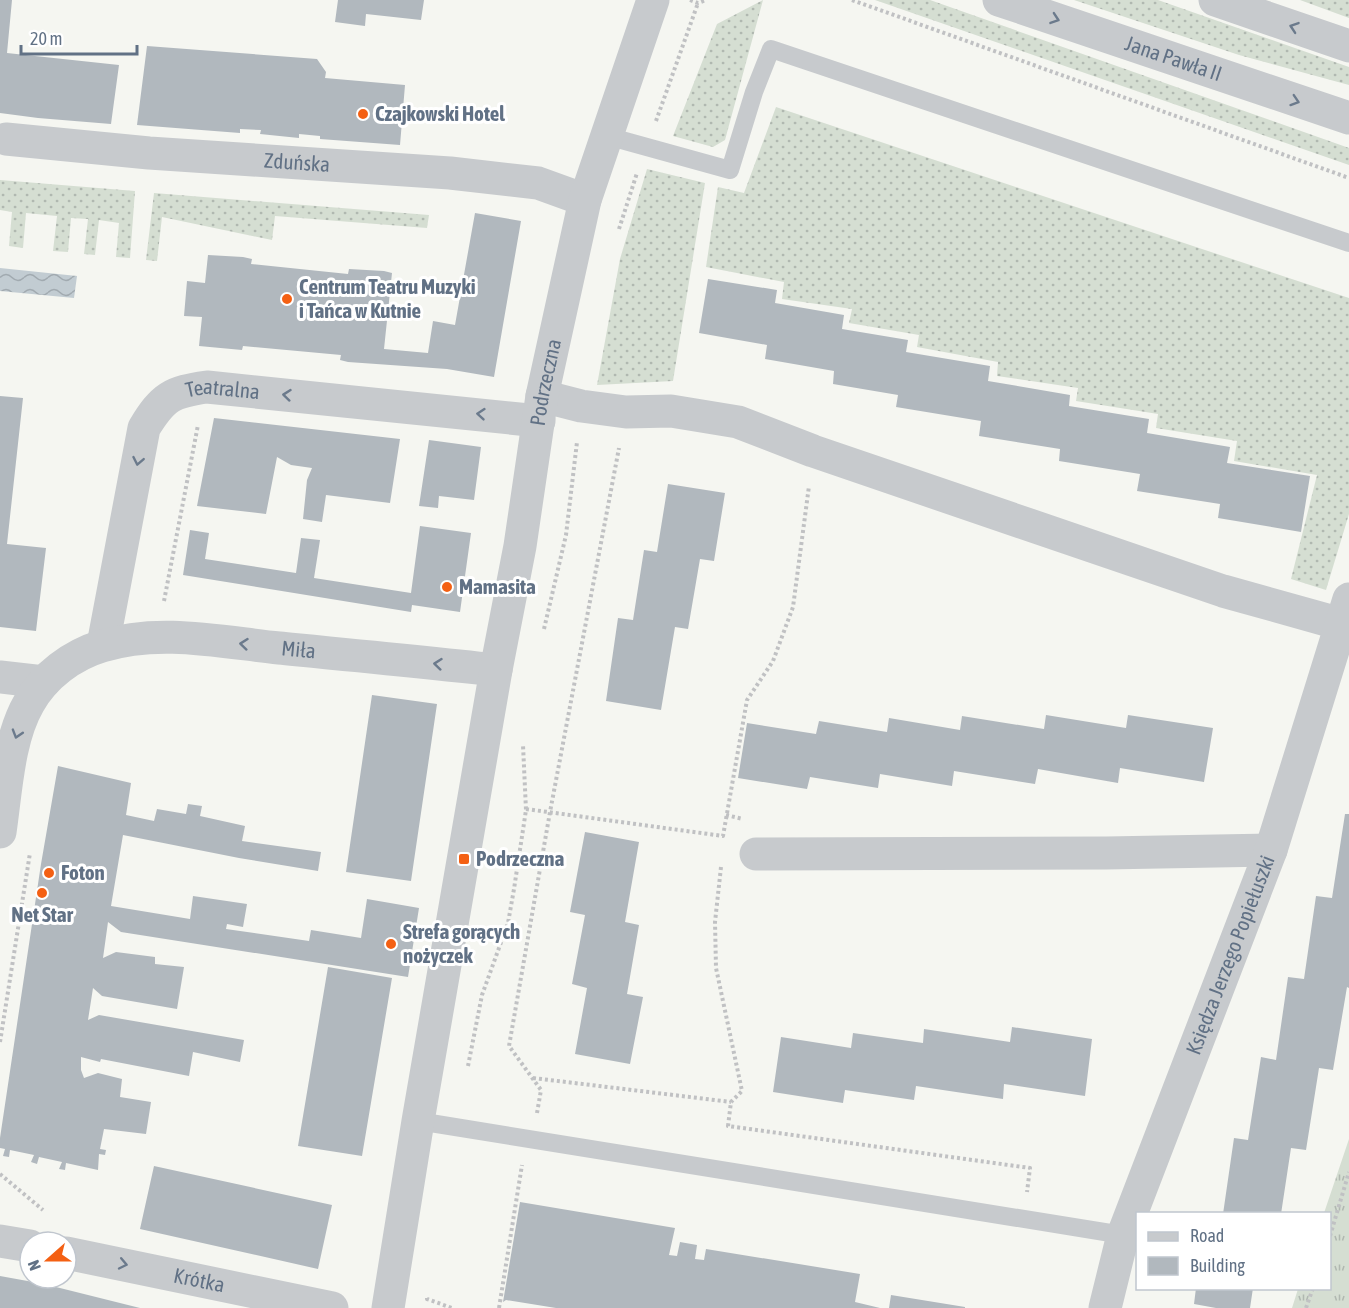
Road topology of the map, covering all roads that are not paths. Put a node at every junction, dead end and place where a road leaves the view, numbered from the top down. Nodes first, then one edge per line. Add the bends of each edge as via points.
1 (653, 0) edge
2 (999, 0) edge
3 (1215, 0) edge
4 (1349, 46) edge
5 (1349, 118) edge
6 (607, 136) junction
7 (6, 139) dead end
8 (585, 200) junction
9 (1349, 243) edge
10 (541, 408) junction
11 (1345, 612) edge
12 (103, 645) junction
13 (496, 670) junction
14 (0, 677) edge
15 (44, 682) junction
16 (0, 832) edge
17 (1271, 849) junction
18 (756, 854) dead end
19 (418, 1121) junction
20 (1123, 1234) junction
21 (0, 1241) edge
22 (18, 1244) edge
23 (78, 1255) edge
24 (332, 1308) edge
25 (388, 1308) edge
26 (1105, 1308) edge

1 - 6 street, Podrzeczna
2 -> 5 street, Jana Pawła II
4 -> 3 street
6 - 8 street, Podrzeczna
6 - 9 lane via 730,170 771,49
7 - 8 street, Zduńska via 149,153 450,173 538,183
8 - 10 street, Podrzeczna
10 - 11 street, Teatralna via 671,411 738,422 1223,591
10 -> 12 street, Teatralna via 207,387 183,391 159,404 144,428
10 - 13 street, Podrzeczna
11 - 17 street, Księdza Jerzego Popiełuszki
13 -> 12 street, Miła via 159,636
12 - 15 street, Miła via 71,659
13 - 19 street, Podrzeczna
14 - 15 street
15 -> 16 street, Miła via 28,704 15,740
17 - 18 street
17 - 20 street, Księdza Jerzego Popiełuszki
19 - 20 lane
19 - 25 street, Podrzeczna
20 - 26 street, Księdza Jerzego Popiełuszki
21 - 22 street
23 -> 24 street, Krótka

